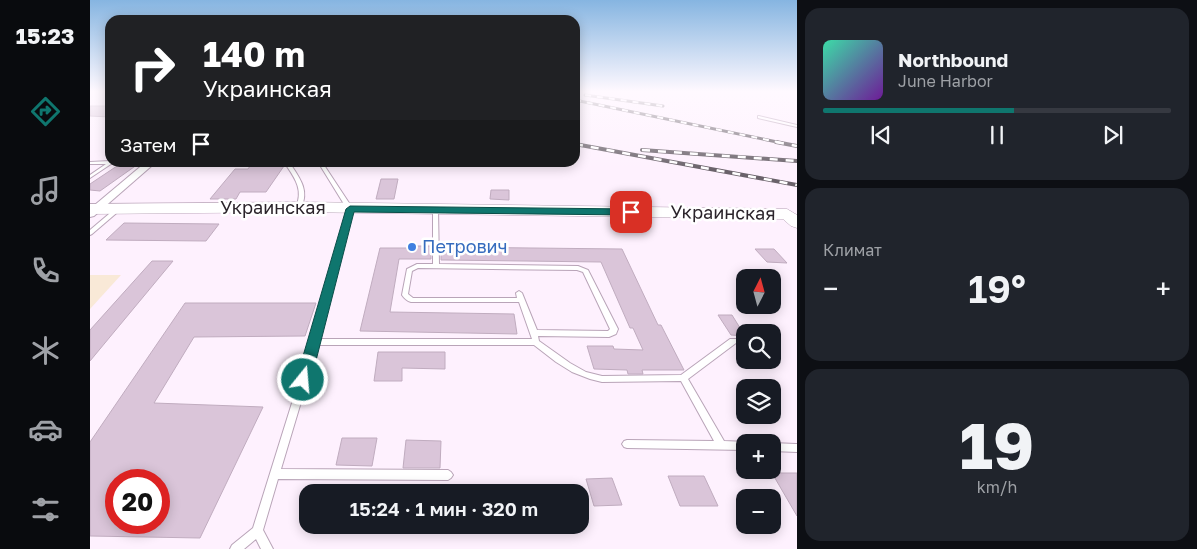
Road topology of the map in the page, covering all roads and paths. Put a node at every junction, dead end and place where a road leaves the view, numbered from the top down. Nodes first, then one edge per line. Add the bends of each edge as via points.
1 (762, 118) edge
2 (797, 126) edge
3 (90, 163) edge
4 (105, 163) edge
5 (105, 167) edge
6 (146, 167) edge
7 (289, 167) edge
8 (323, 167) edge
9 (90, 177) edge
10 (299, 208) junction
11 (118, 209) junction
12 (350, 209) junction
13 (436, 210) junction
14 (92, 211) edge
15 (794, 217) edge
16 (90, 233) edge
17 (436, 266) junction
18 (534, 333) junction
19 (733, 341) dead end
20 (315, 342) junction
21 (536, 342) junction
22 (683, 378) junction
23 (627, 444) dead end
24 (721, 445) junction
25 (736, 446) edge
26 (781, 447) edge
27 (796, 448) edge
28 (274, 474) junction
29 (448, 475) dead end
30 (257, 531) junction
31 (236, 549) edge
32 (268, 549) edge

1 - 2 lane
3 - 4 lane
5 - 9 lane
6 - 14 street
7 - 10 lane via 304,194
8 - 12 lane
10 - 11 street, Украинская
10 - 12 street, Украинская
11 - 14 street, Украинская
11 - 16 lane
12 - 13 street, Украинская
12 - 20 lane
13 - 15 street, Украинская
13 - 17 lane
17 - 18 lane via 417,266 410,270 406,298 520,296
17 - 18 lane via 578,268 586,271 613,332
18 - 21 lane
19 - 22 lane
20 - 21 lane
20 - 28 lane
21 - 22 lane via 590,378
22 - 24 lane
23 - 24 lane
24 - 25 lane
26 - 27 lane
28 - 29 lane
28 - 30 lane
30 - 31 lane
30 - 32 lane

